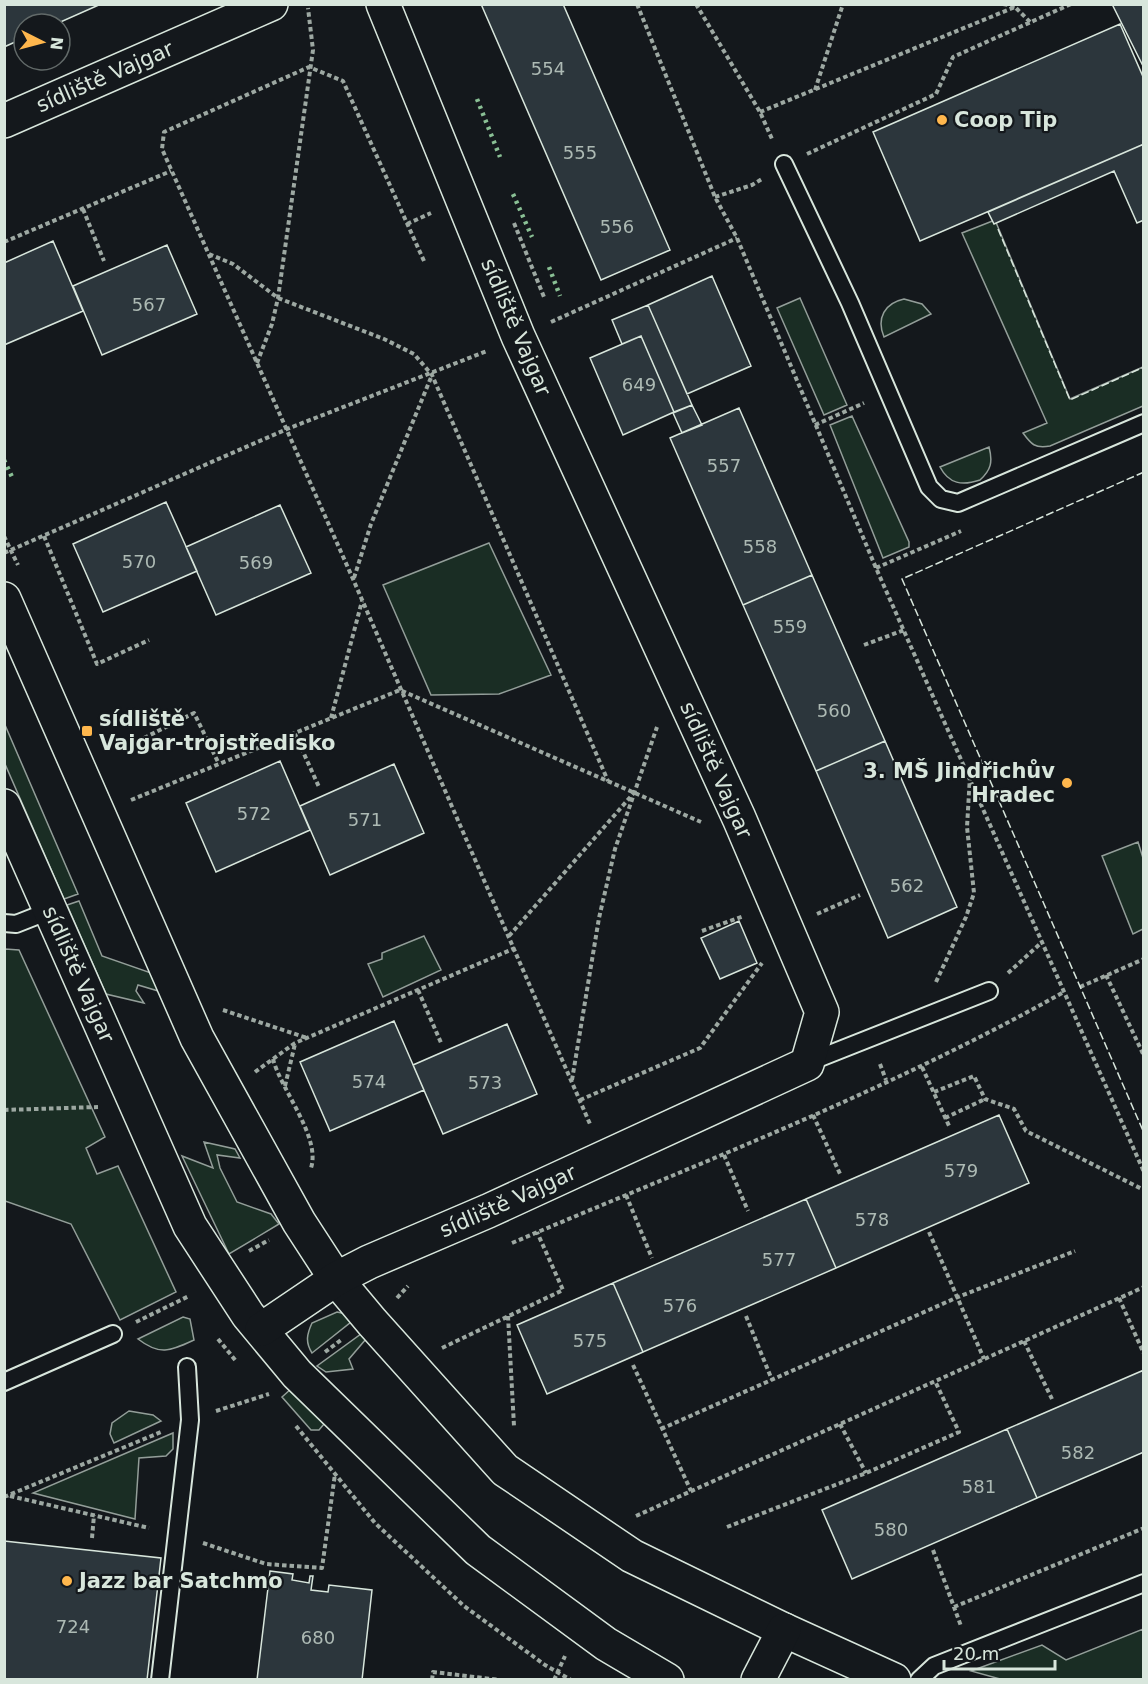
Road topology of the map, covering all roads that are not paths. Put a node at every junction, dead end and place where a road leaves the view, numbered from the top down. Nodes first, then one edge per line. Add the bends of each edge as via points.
1 (271, 4) edge
2 (383, 4) edge
3 (4, 121) edge
4 (784, 164) road end
5 (1143, 423) edge
6 (4, 599) edge
7 (4, 806) edge
8 (49, 911) junction
9 (4, 922) edge
10 (989, 991) road end
11 (807, 1064) junction
12 (336, 1279) junction
13 (262, 1329) junction
14 (113, 1334) road end
15 (187, 1368) dead end
16 (4, 1382) edge
17 (1143, 1583) edge
18 (784, 1630) junction
19 (160, 1680) edge
20 (667, 1680) edge
21 (758, 1680) edge
22 (894, 1680) edge
23 (919, 1680) edge

1 - 3 street, sídliště Vajgar
2 - 11 street, sídliště Vajgar via 518,336 739,818 822,1012
4 - 5 lane via 850,303 929,487 941,499 958,502
6 - 12 street via 196,1038 299,1222
7 - 8 street, sídliště Vajgar
8 - 9 lane via 16,924
8 - 13 street, sídliště Vajgar via 190,1226 248,1315
10 - 11 lane
11 - 12 street, sídliště Vajgar
12 - 13 street, sídliště Vajgar
12 - 18 street via 505,1470 632,1556
13 - 20 street, sídliště Vajgar via 297,1374 478,1551 606,1644
14 - 16 lane
15 - 19 lane via 190,1420
17 - 23 lane via 934,1666
18 - 21 street
18 - 22 street

